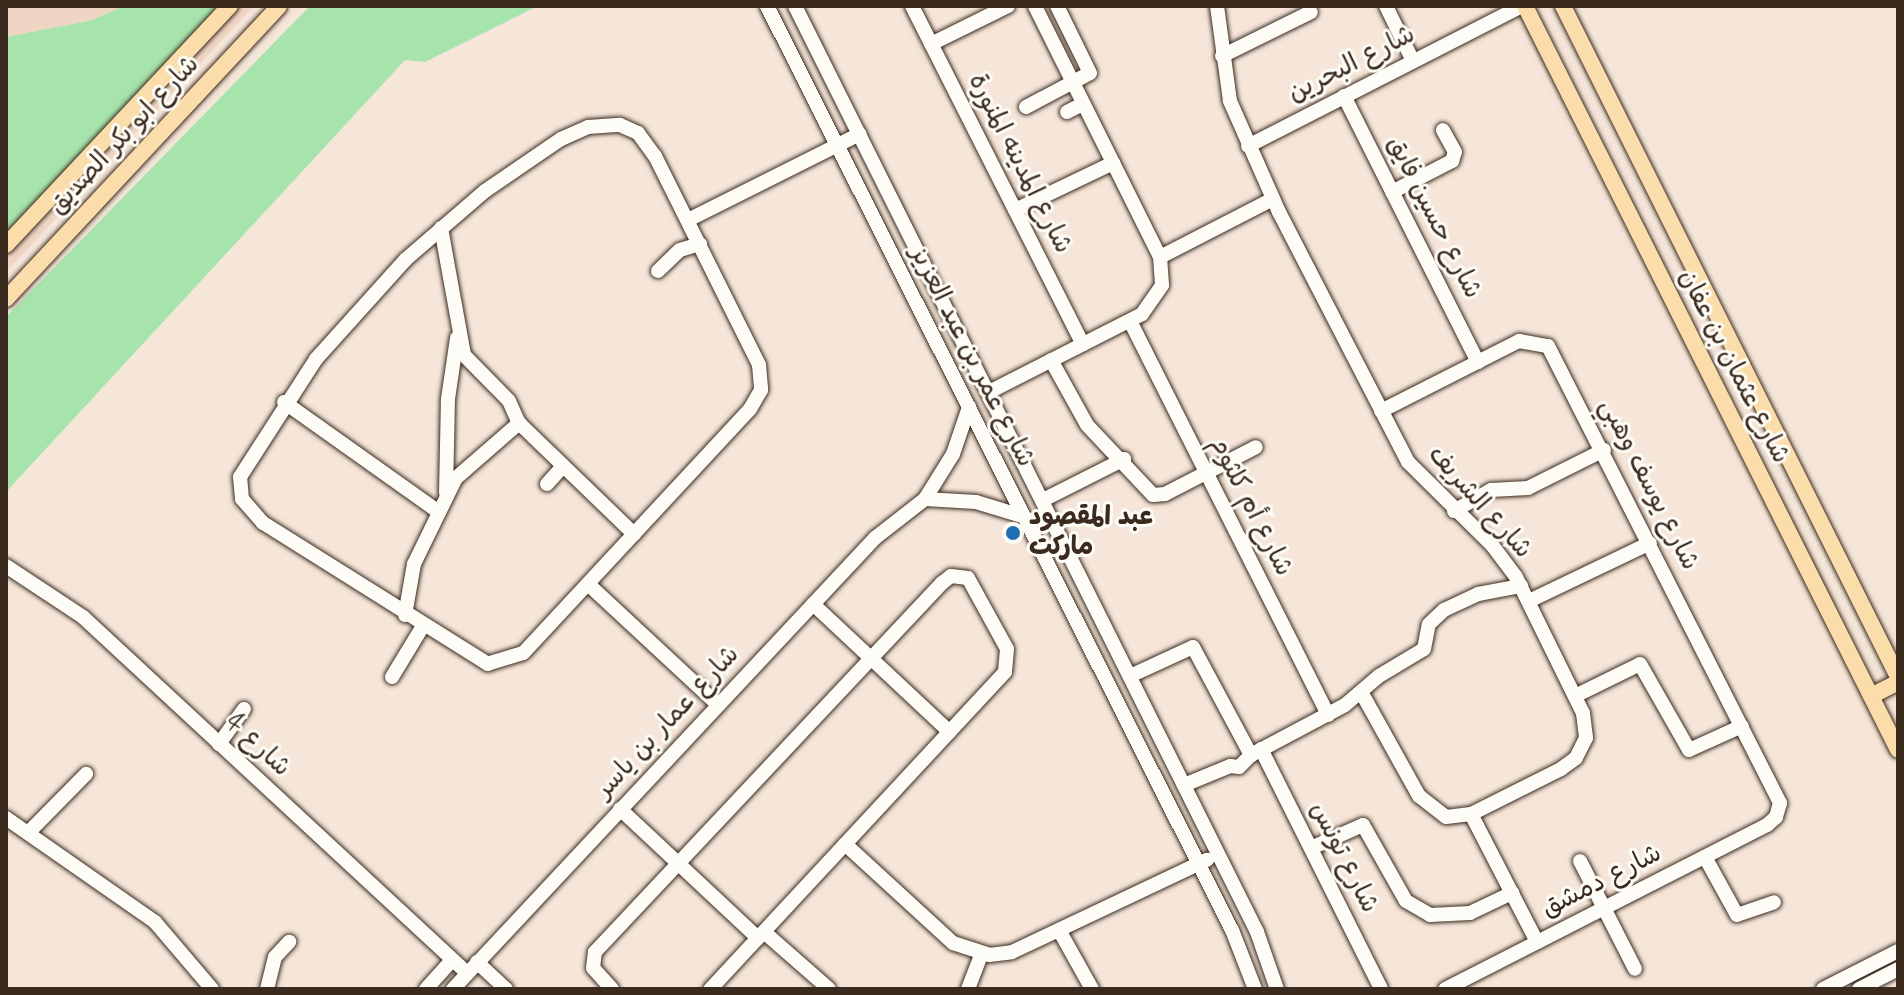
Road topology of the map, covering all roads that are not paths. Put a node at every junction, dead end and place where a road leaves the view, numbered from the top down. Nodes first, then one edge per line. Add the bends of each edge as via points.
1 (230, 6) edge
2 (279, 6) edge
3 (767, 6) edge
4 (795, 6) edge
5 (912, 6) edge
6 (1008, 6) edge
7 (1035, 6) edge
8 (1057, 6) edge
9 (1217, 6) edge
10 (1386, 6) edge
11 (1523, 6) edge
12 (1563, 6) edge
13 (1311, 12) dead end
14 (931, 44) junction
15 (1222, 56) junction
16 (1413, 61) junction
17 (1073, 83) junction
18 (1344, 96) junction
19 (1083, 104) junction
20 (1026, 107) dead end
21 (1067, 112) dead end
22 (1443, 130) dead end
23 (860, 134) junction
24 (838, 146) junction
25 (1248, 146) junction
26 (1113, 163) junction
27 (1392, 192) junction
28 (1273, 199) junction
29 (1015, 210) junction
30 (688, 220) junction
31 (441, 228) junction
32 (700, 244) junction
33 (6, 245) edge
34 (1160, 257) junction
35 (658, 271) dead end
36 (6, 299) edge
37 (1130, 321) junction
38 (457, 334) junction
39 (1083, 344) junction
40 (1051, 360) junction
41 (1478, 362) junction
42 (989, 392) junction
43 (284, 402) junction
44 (969, 407) junction
45 (1381, 411) junction
46 (519, 423) junction
47 (1256, 447) dead end
48 (1604, 450) junction
49 (1124, 459) junction
50 (563, 466) junction
51 (1205, 473) junction
52 (547, 484) dead end
53 (446, 499) junction
54 (925, 499) junction
55 (1043, 500) junction
56 (1454, 511) junction
57 (439, 512) junction
58 (1025, 517) junction
59 (634, 534) junction
60 (1650, 543) junction
61 (6, 566) edge
62 (588, 584) junction
63 (1521, 586) junction
64 (1529, 601) junction
65 (813, 604) junction
66 (405, 615) junction
67 (423, 626) junction
68 (870, 658) junction
69 (1130, 676) junction
70 (392, 677) dead end
71 (1898, 679) edge
72 (1361, 692) junction
73 (1575, 696) junction
74 (1871, 696) junction
75 (718, 705) junction
76 (244, 709) dead end
77 (1328, 715) junction
78 (1742, 726) junction
79 (950, 732) junction
80 (219, 744) junction
81 (1898, 750) edge
82 (1254, 753) junction
83 (86, 774) dead end
84 (1184, 785) junction
85 (620, 809) junction
86 (1471, 814) junction
87 (1778, 814) joint
88 (6, 818) edge
89 (28, 833) junction
90 (845, 844) junction
91 (1311, 848) junction
92 (1219, 854) junction
93 (1705, 857) junction
94 (1580, 861) dead end
95 (678, 863) junction
96 (1198, 864) junction
97 (1512, 893) junction
98 (1774, 902) dead end
99 (1604, 908) junction
100 (1059, 930) junction
101 (761, 935) junction
102 (289, 942) dead end
103 (1537, 942) junction
104 (1898, 951) edge
105 (981, 955) junction
106 (452, 960) junction
107 (1872, 964) junction
108 (472, 968) junction
109 (1635, 969) dead end
110 (1898, 969) edge
111 (1880, 979) junction
112 (1465, 984) edge
113 (1839, 985) edge
114 (212, 989) edge
115 (267, 989) edge
116 (426, 989) edge
117 (453, 989) edge
118 (506, 989) edge
119 (612, 989) edge
120 (710, 989) edge
121 (829, 989) edge
122 (968, 989) edge
123 (1092, 989) edge
124 (1255, 989) edge
125 (1277, 989) edge
126 (1381, 989) edge
127 (1445, 989) edge
128 (1823, 989) edge
129 (1859, 989) edge

1 - 33 main road, شارع ابو بكر الصديق
2 - 36 main road, شارع ابو بكر الصديق
3 - 24 street, شارع عمر بن عبد العزيز
4 - 23 street, شارع عمر بن عبد العزيز
5 - 14 street, شارع المدينه المنورة
6 - 14 street
7 - 17 street
8 - 17 street via 1090,70
9 - 15 street, شارع الشريف
10 - 16 street
11 - 16 street, شارع البحرين
11 - 74 main road, شارع عثمان بن عفان
12 - 71 main road, شارع عثمان بن عفان
13 - 15 street
14 - 29 street, شارع المدينه المنورة
15 - 25 street, شارع الشريف via 1230,101
16 - 18 street, شارع البحرين
17 - 19 street
17 - 20 street
18 - 25 street, شارع البحرين
18 - 27 street, شارع حسين فايق
19 - 21 street
19 - 26 street
22 - 27 street via 1455,152 1452,161
23 - 24 street
23 - 42 street, شارع عمر بن عبد العزيز
24 - 30 street
24 - 44 street, شارع عمر بن عبد العزيز
25 - 28 street, شارع الشريف
26 - 29 street
26 - 34 street
27 - 41 street, شارع حسين فايق
28 - 34 street
28 - 45 street, شارع الشريف
29 - 39 street, شارع المدينه المنورة
30 - 31 street via 645,140 629,128 610,124 561,139
30 - 32 street
31 - 38 street
31 - 43 street via 352,315
32 - 35 street via 680,250
32 - 59 street via 759,365 761,390 750,409
34 - 37 street via 1159,295
37 - 39 street
37 - 51 street, شارع أم كلثوم
38 - 46 street via 469,362 509,401
38 - 53 street
39 - 40 street
40 - 42 street
40 - 49 street via 1087,425
41 - 45 street, شارع يوسف وهبي
41 - 48 street, شارع يوسف وهبي via 1519,341 1548,346
42 - 55 street, شارع عمر بن عبد العزيز
43 - 57 street
43 - 66 street via 243,467 242,499 263,523
44 - 54 street, شارع عمار بن ياسر via 953,454
44 - 58 street, شارع عمر بن عبد العزيز
45 - 56 street, شارع الشريف via 1408,462
46 - 50 street
46 - 53 street via 506,439 462,470
47 - 51 street
48 - 56 street via 1528,488 1491,490
48 - 60 street, شارع يوسف وهبي
49 - 51 street via 1153,495
49 - 55 street
50 - 52 street
50 - 59 street
51 - 77 street, شارع أم كلثوم
53 - 57 street
54 - 58 street via 976,502
54 - 65 street, شارع عمار بن ياسر via 886,527
55 - 69 street, شارع عمر بن عبد العزيز
56 - 63 street, شارع الشريف via 1497,551
57 - 66 street via 410,577
58 - 96 street, شارع عمر بن عبد العزيز
59 - 62 street
60 - 64 street
60 - 78 street, شارع يوسف وهبي
61 - 80 street, شارع 4 via 69,605
62 - 67 street via 523,653 503,663 478,661
62 - 75 street
63 - 64 street, شارع الشريف
63 - 72 street via 1478,594 1444,610 1429,624 1424,649
64 - 73 street, شارع الشريف
65 - 68 street
65 - 75 street, شارع عمار بن ياسر
66 - 67 street
67 - 70 street
68 - 79 street
68 - 79 street via 946,579 962,576 972,581 1009,661
68 - 95 street
69 - 82 street, شارع تونس via 1193,647
69 - 84 street, شارع عمر بن عبد العزيز
71 - 74 main road
72 - 77 street
72 - 86 street via 1425,802 1446,817
73 - 78 street via 1640,664 1689,750
73 - 86 street, شارع الشريف via 1586,732 1576,758
74 - 81 main road, شارع عثمان بن عفان
75 - 85 street, شارع عمار بن ياسر
76 - 80 street
77 - 82 street
78 - 87 street, شارع يوسف وهبي via 1778,798
79 - 90 street
80 - 106 street, شارع 4
82 - 84 street via 1238,755 1230,766
82 - 91 street, شارع تونس
83 - 89 street
84 - 92 street, شارع عمر بن عبد العزيز
85 - 95 street
85 - 108 street, شارع عمار بن ياسر
86 - 97 street
87 - 93 street, شارع دمشق
88 - 89 street
89 - 114 street via 155,922
90 - 101 street
90 - 105 street via 953,943
91 - 97 street via 1363,825 1406,901 1430,915 1462,915
91 - 126 street, شارع تونس
92 - 96 street
92 - 125 street, شارع عمر بن عبد العزيز via 1257,932
93 - 98 street via 1737,915
93 - 99 street, شارع دمشق
94 - 99 street
95 - 101 street
95 - 119 street via 595,952 593,968
96 - 100 street
96 - 124 street, شارع عمر بن عبد العزيز
97 - 103 street
99 - 103 street, شارع دمشق
99 - 109 street
100 - 105 street via 1012,952
100 - 123 street
101 - 120 street
101 - 121 street
102 - 115 street via 275,957
103 - 112 street, شارع دمشق
104 - 107 street
105 - 122 street
106 - 108 street, شارع 4
106 - 116 street
107 - 111 street
107 - 113 street
108 - 117 street, شارع عمار بن ياسر
108 - 118 street, شارع 4
110 - 111 street
111 - 129 street
112 - 127 street, شارع دمشق
113 - 128 street

